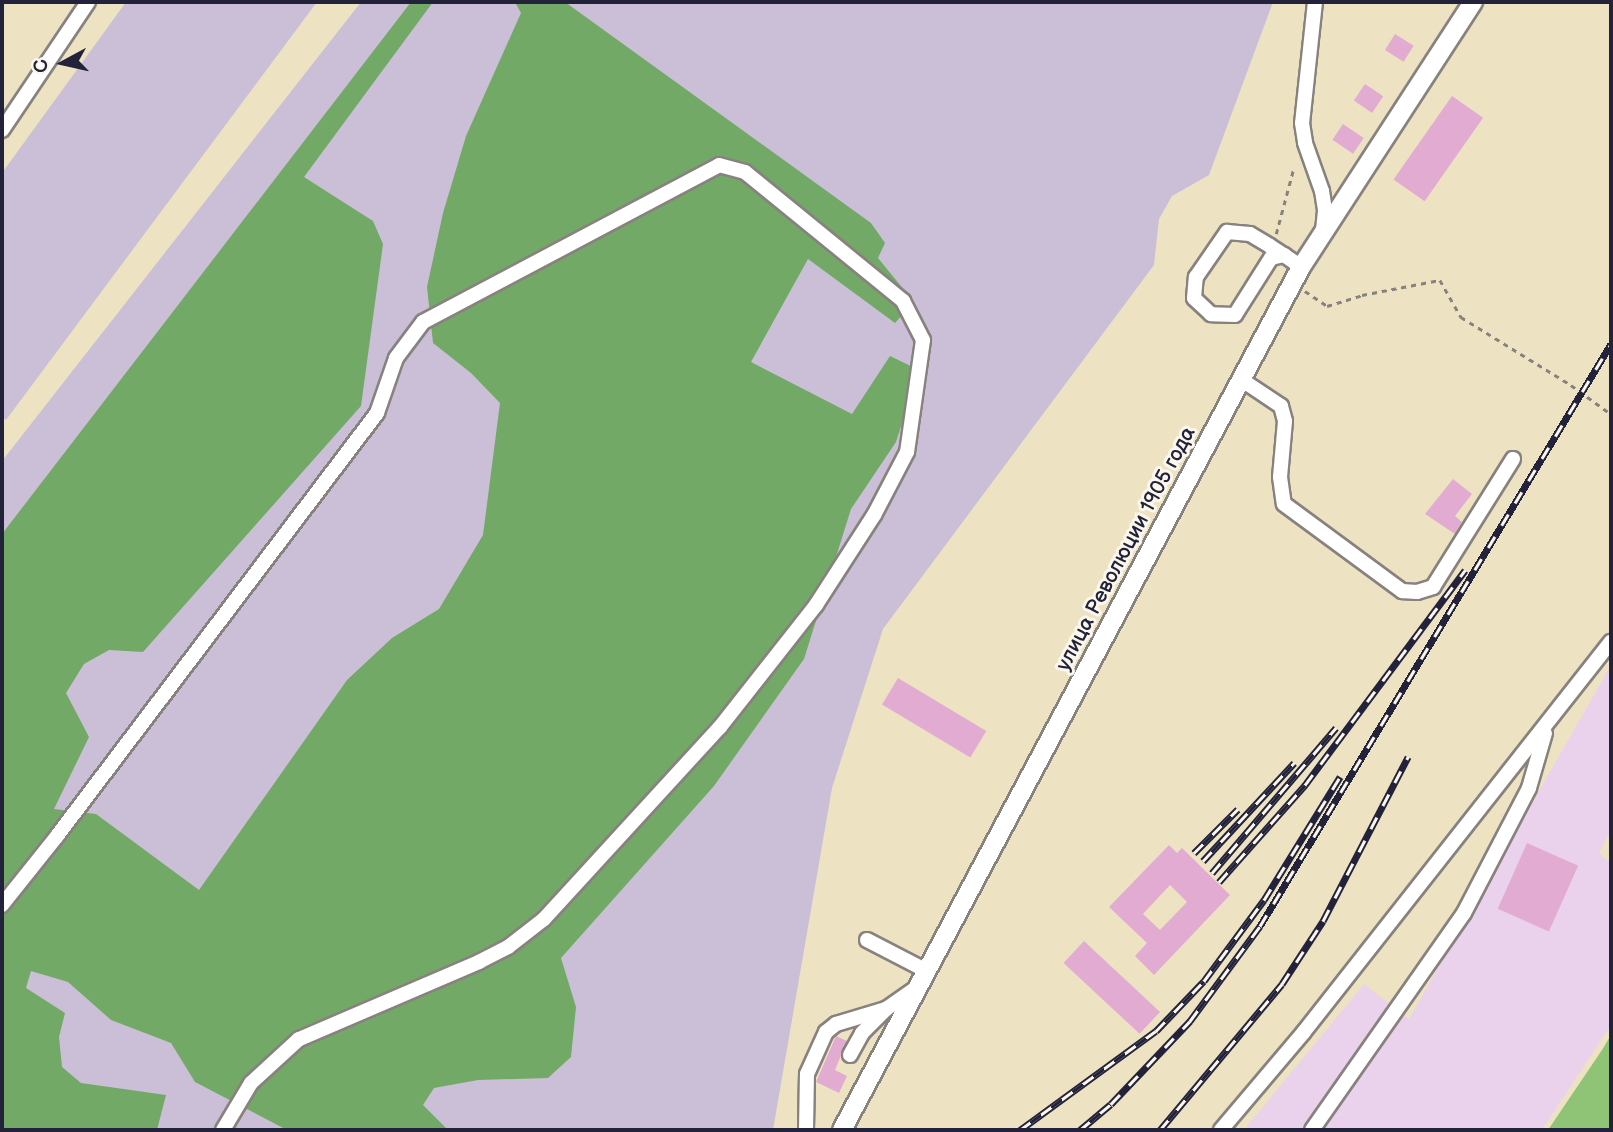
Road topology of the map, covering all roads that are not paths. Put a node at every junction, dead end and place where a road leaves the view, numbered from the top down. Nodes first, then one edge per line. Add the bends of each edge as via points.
1 (88, 2) edge
2 (1315, 2) edge
3 (1473, 2) edge
4 (2, 130) edge
5 (1322, 191) junction
6 (1345, 198) junction
7 (1323, 232) junction
8 (1278, 251) junction
9 (1297, 275) junction
10 (1242, 380) junction
11 (1513, 459) dead end
12 (1611, 642) edge
13 (1547, 725) junction
14 (2, 905) edge
15 (867, 940) dead end
16 (922, 979) junction
17 (886, 1009) junction
18 (850, 1055) dead end
19 (222, 1130) edge
20 (806, 1130) edge
21 (842, 1130) edge
22 (1221, 1130) edge
23 (1312, 1130) edge

1 - 4 street
2 - 5 street via 1302,123
3 - 6 main road, улица Революции 1905 года
5 - 6 street
5 - 7 street
6 - 7 main road, улица Революции 1905 года
7 - 9 main road, улица Революции 1905 года
8 - 8 street via 1250,234 1227,232 1196,278 1194,298 1211,314 1235,315
8 - 9 street
9 - 10 main road, улица Революции 1905 года
10 - 11 street via 1281,406 1285,421 1280,477 1284,504 1402,591 1433,587
10 - 16 main road, улица Революции 1905 года
12 - 13 street
13 - 22 street
13 - 23 street via 1530,788 1464,913
14 - 19 street via 377,413 396,358 423,322 719,165 745,172 903,301 923,340 907,452 874,515 816,606 720,727 544,919 479,962 299,1039 251,1083
15 - 16 street
16 - 17 street
16 - 21 main road, улица Революции 1905 года
17 - 18 street via 862,1033
17 - 20 street via 836,1024 825,1032 807,1074

